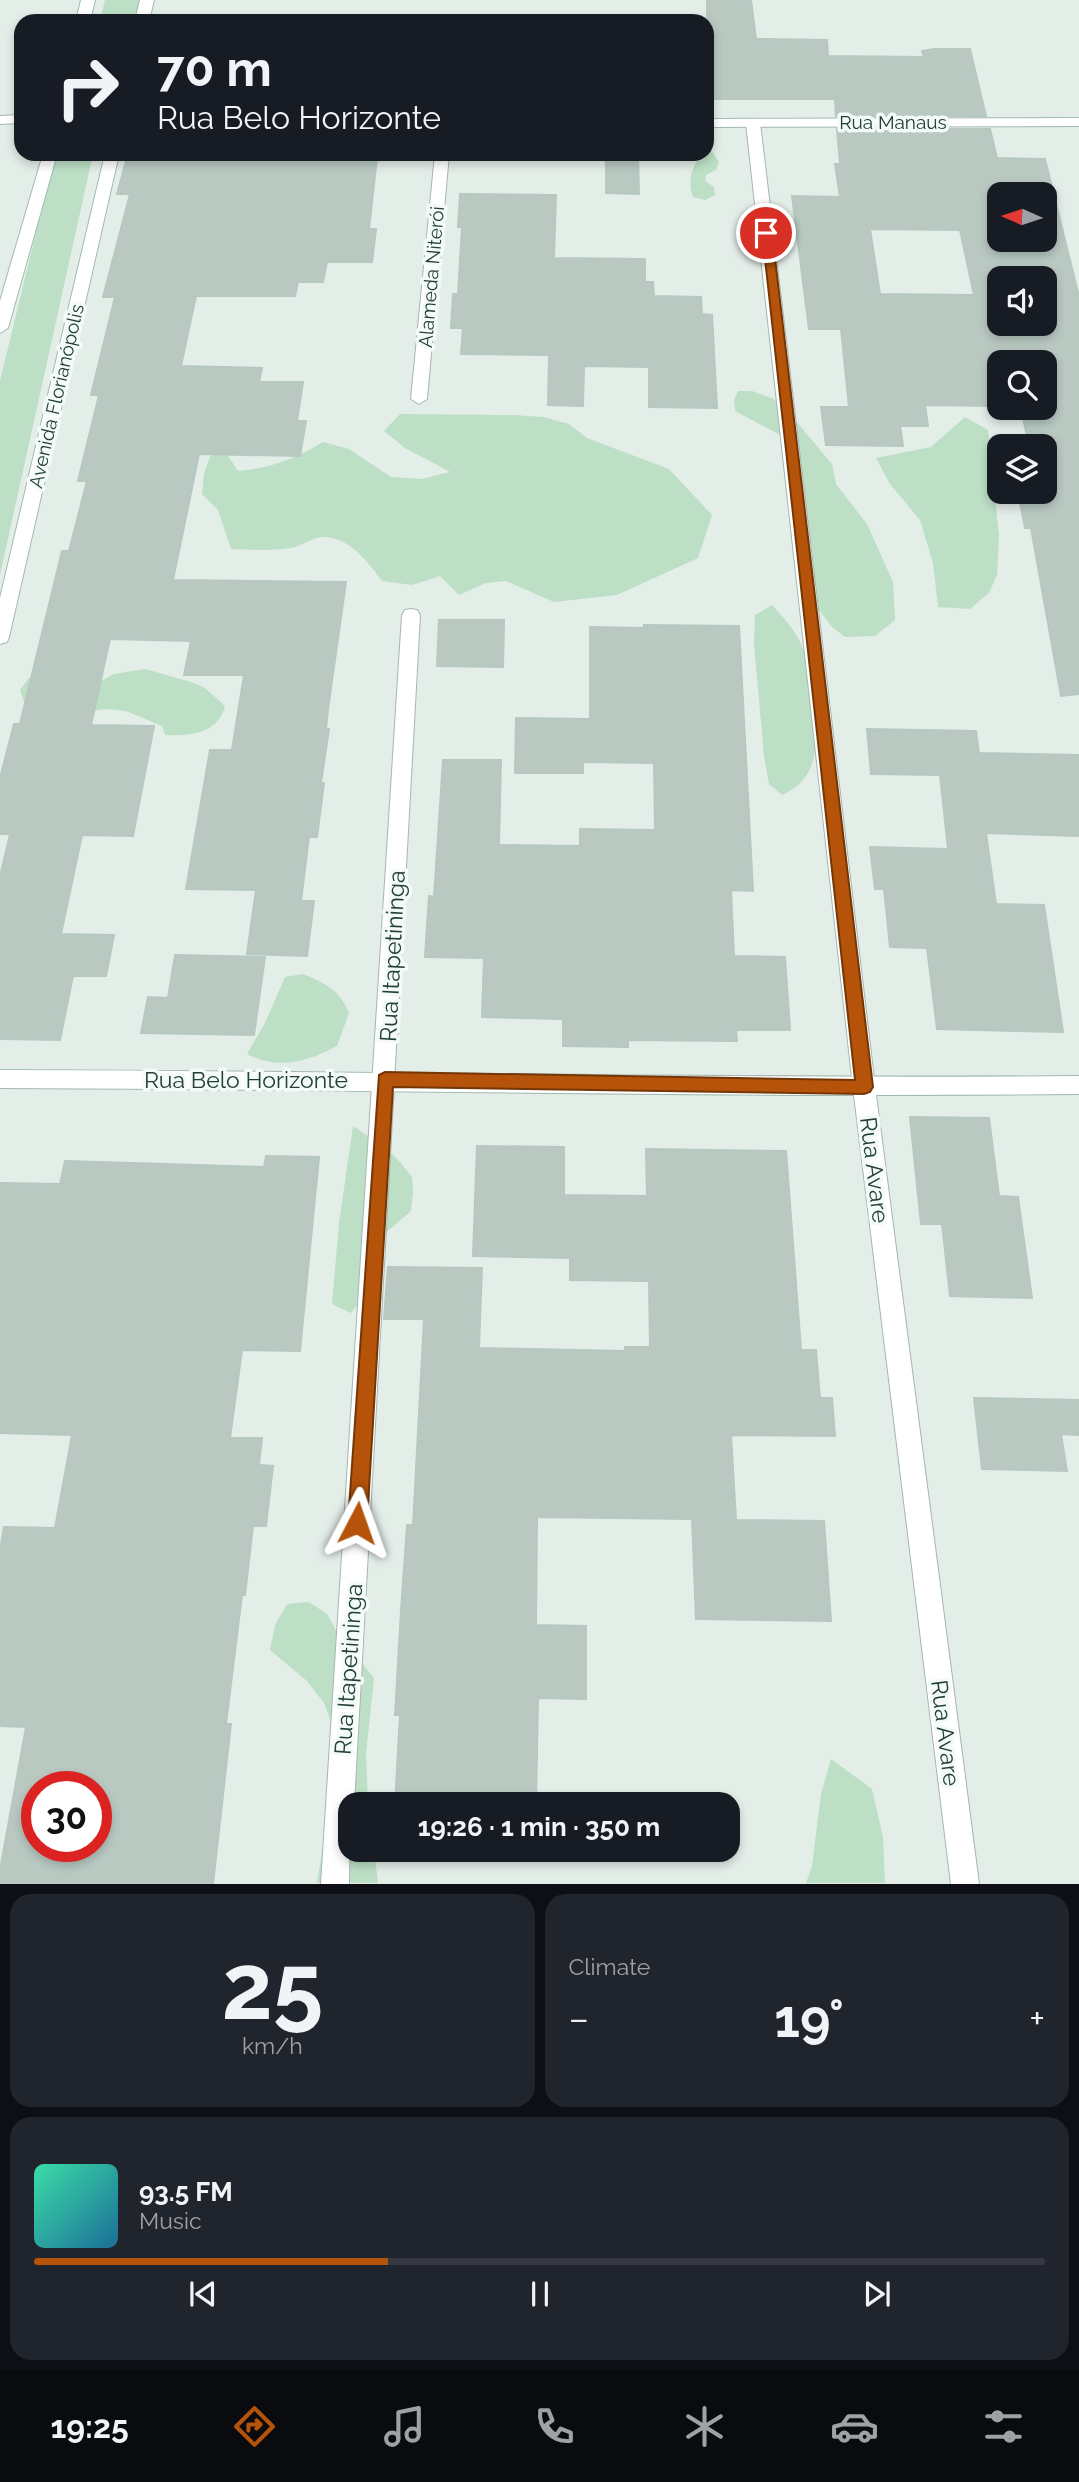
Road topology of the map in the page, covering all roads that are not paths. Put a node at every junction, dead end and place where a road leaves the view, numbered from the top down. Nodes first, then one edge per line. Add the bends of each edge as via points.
1 (1079, 122) edge
2 (714, 123) edge
3 (753, 123) junction
4 (48, 161) edge
5 (110, 161) edge
6 (441, 161) edge
7 (0, 328) edge
8 (419, 399) dead end
9 (411, 615) dead end
10 (0, 637) edge
11 (0, 1079) edge
12 (385, 1080) junction
13 (1079, 1085) edge
14 (864, 1087) junction
15 (335, 1884) edge
16 (965, 1884) edge

1 - 3 street, Rua Manaus
2 - 3 street, Rua Manaus
3 - 14 street, Rua Avare
4 - 7 street
5 - 10 street, Avenida Florianópolis
6 - 8 street, Alameda Niterói
9 - 12 street, Rua Itapetininga
11 - 12 street, Rua Belo Horizonte
12 - 14 street, Rua Belo Horizonte
12 - 15 street, Rua Itapetininga
13 - 14 street, Rua Belo Horizonte
14 - 16 street, Rua Avare

